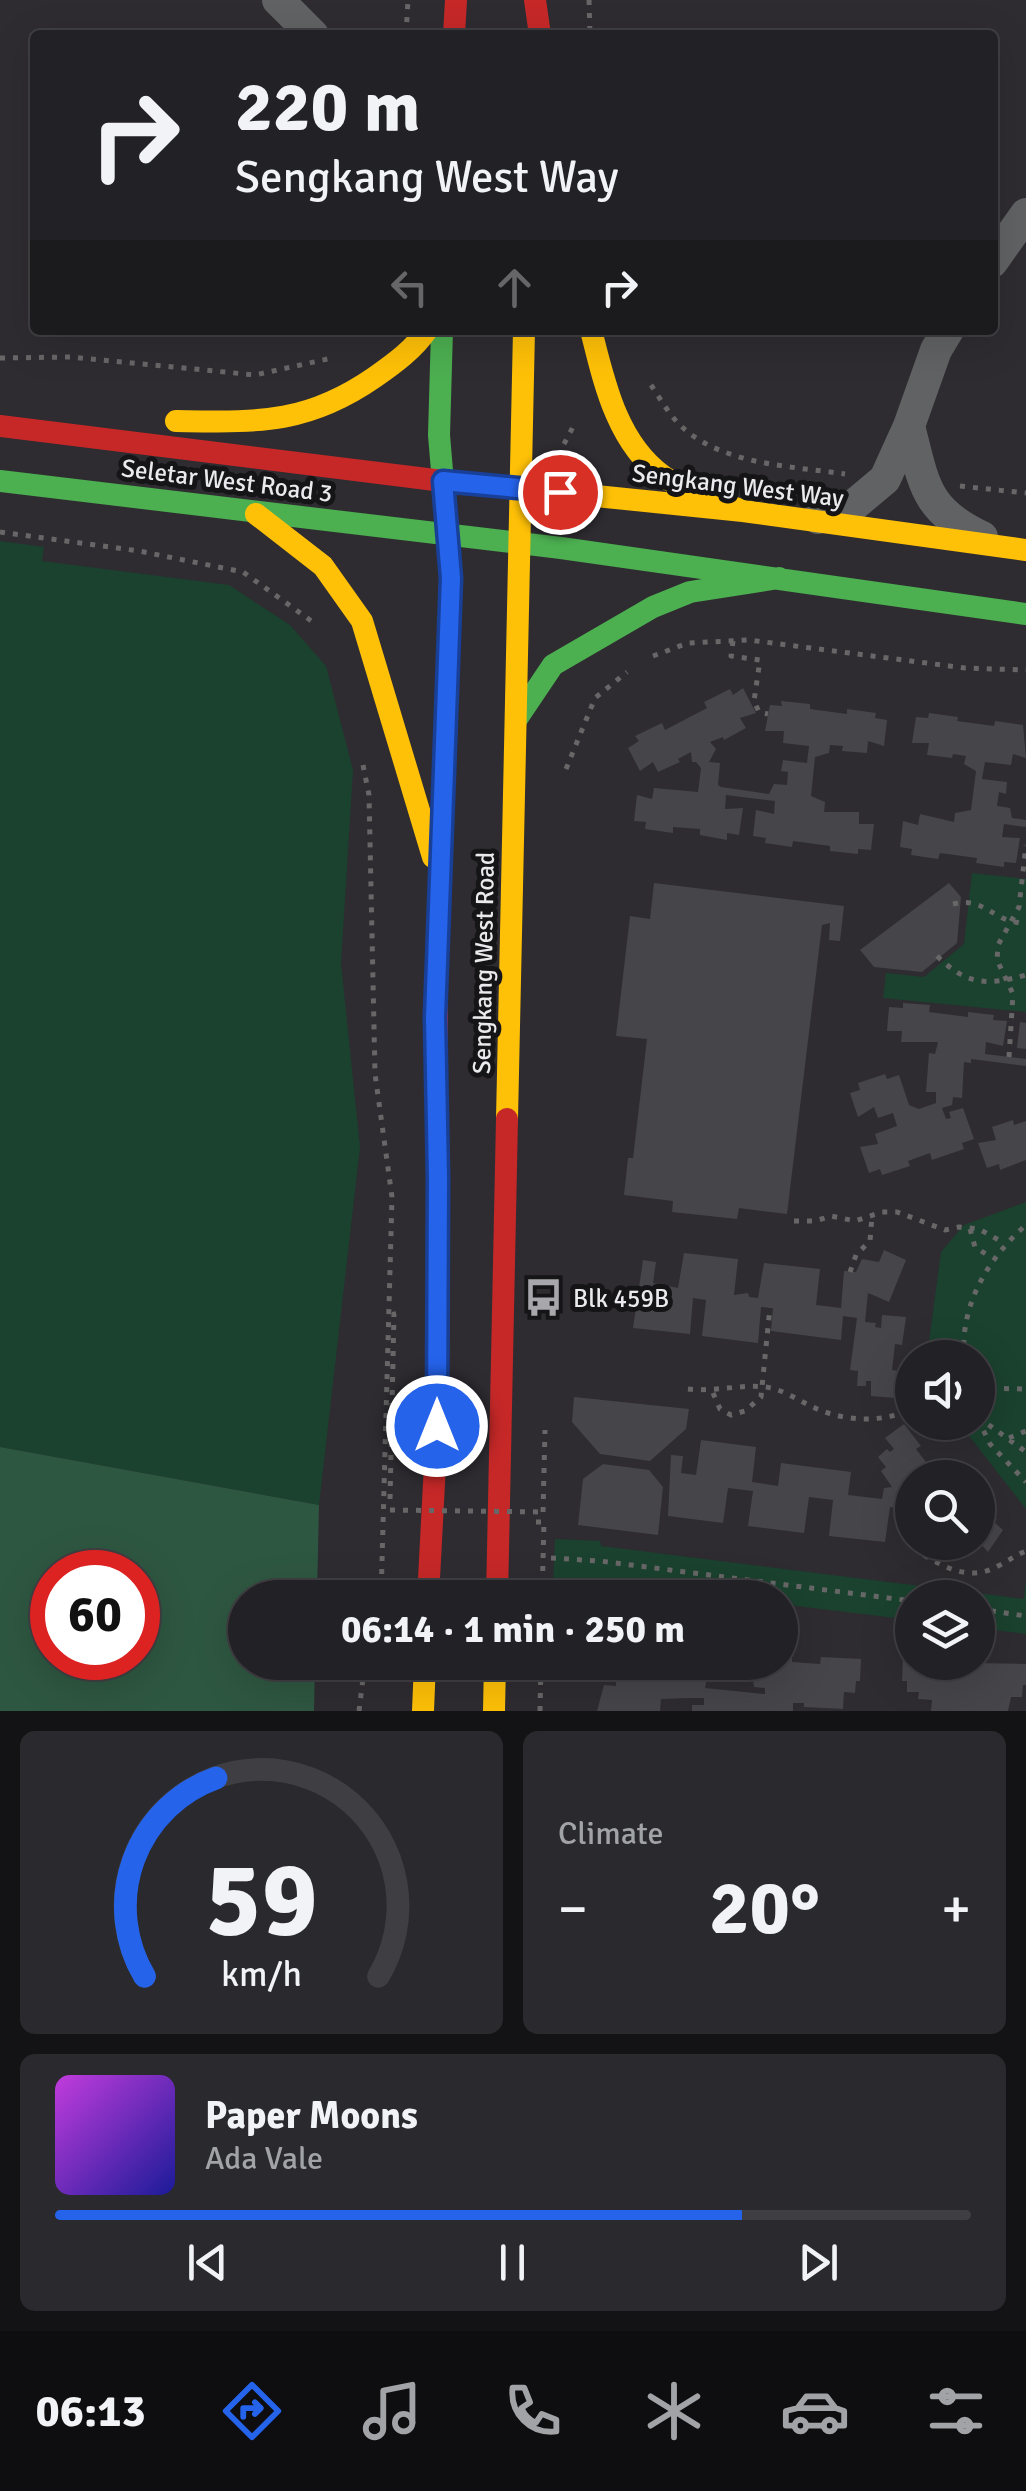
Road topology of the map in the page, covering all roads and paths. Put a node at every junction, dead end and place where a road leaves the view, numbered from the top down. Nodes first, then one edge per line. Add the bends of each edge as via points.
1 (278, 0) edge
2 (408, 0) edge
3 (456, 0) edge
4 (534, 0) edge
5 (589, 0) edge
6 (308, 30) edge
7 (406, 30) edge
8 (454, 30) edge
9 (531, 30) edge
10 (539, 30) edge
11 (590, 30) edge
12 (1026, 214) edge
13 (998, 254) edge
14 (424, 335) edge
15 (442, 335) edge
16 (524, 335) edge
17 (592, 335) edge
18 (945, 335) edge
19 (340, 356) dead end
20 (0, 358) edge
21 (650, 383) dead end
22 (0, 424) edge
23 (909, 426) junction
24 (885, 479) junction
25 (0, 481) edge
26 (443, 481) junction
27 (924, 481) junction
28 (520, 488) junction
29 (1026, 494) edge
30 (743, 511) junction
31 (254, 513) junction
32 (810, 520) junction
33 (0, 532) edge
34 (448, 534) junction
35 (519, 543) junction
36 (1015, 548) edge
37 (779, 578) junction
38 (1026, 614) edge
39 (330, 634) dead end
40 (733, 641) junction
41 (1026, 670) edge
42 (768, 714) dead end
43 (516, 720) junction
44 (362, 764) dead end
45 (566, 769) dead end
46 (1026, 845) edge
47 (438, 874) junction
48 (952, 904) dead end
49 (1012, 920) junction
50 (1026, 925) edge
51 (937, 956) dead end
52 (1026, 975) edge
53 (1006, 980) junction
54 (1009, 1057) dead end
55 (872, 1216) junction
56 (794, 1221) dead end
57 (1026, 1224) edge
58 (970, 1229) junction
59 (1004, 1244) junction
60 (992, 1258) junction
61 (850, 1272) dead end
62 (770, 1308) dead end
63 (963, 1340) edge
64 (764, 1386) junction
65 (995, 1388) edge
66 (688, 1389) dead end
67 (1026, 1389) edge
68 (713, 1392) junction
69 (895, 1415) edge
70 (995, 1429) edge
71 (544, 1430) dead end
72 (1026, 1431) edge
73 (1009, 1438) junction
74 (988, 1440) edge
75 (1026, 1452) edge
76 (1026, 1482) edge
77 (390, 1510) dead end
78 (1026, 1550) edge
79 (552, 1558) dead end
80 (933, 1560) edge
81 (381, 1580) edge
82 (429, 1580) edge
83 (497, 1580) edge
84 (895, 1599) edge
85 (995, 1611) edge
86 (1026, 1616) edge
87 (362, 1680) edge
88 (424, 1680) edge
89 (495, 1680) edge
90 (541, 1680) edge
91 (359, 1711) edge
92 (423, 1711) edge
93 (494, 1711) edge
94 (540, 1711) edge

1 - 6 street
2 - 7 path
3 - 8 main road
4 - 9 main road
4 - 10 main road
5 - 11 path
12 - 13 street
14 - 22 main road, Seletar West Road 3 via 375,378 322,410 260,423 49,418
15 - 26 main road, Sengkang West Road
16 - 28 main road, Sengkang West Road
17 - 30 main road via 608,396 631,441 662,475
18 - 23 street
19 - 20 path via 255,375 70,357
21 - 24 path via 680,425 718,449
22 - 26 main road, Seletar West Road 3
23 - 24 street
23 - 27 street
24 - 32 street via 854,505
25 - 31 main road, Seletar West Road 3
26 - 28 main road, Sengkang West Way
26 - 34 main road, Sengkang West Road
27 - 29 path
27 - 36 street via 947,517
28 - 30 main road, Sengkang West Way
28 - 35 main road, Sengkang West Road
30 - 32 main road, Sengkang West Way
31 - 34 main road, Seletar West Road 3
31 - 47 main road via 322,566 362,621
32 - 36 main road, Sengkang West Way
33 - 39 path via 244,572
34 - 35 main road
34 - 47 main road, Sengkang West Road
35 - 37 main road
35 - 43 main road, Sengkang West Road
37 - 38 main road
37 - 43 main road via 690,592 653,607 553,666
40 - 41 path
40 - 42 path via 731,656 760,660 752,702
40 - 45 path via 688,643 638,662 596,698
43 - 83 main road, Sengkang West Road
44 - 81 path via 369,796 374,1074 392,1197
46 - 49 path
47 - 82 main road, Sengkang West Road via 437,1426
48 - 49 path via 980,904
49 - 50 path
49 - 53 path via 998,945
51 - 53 path via 965,979
52 - 53 path
53 - 54 path via 1014,994
55 - 56 path
55 - 58 path via 896,1212 935,1228
55 - 61 path via 870,1241
57 - 59 path
58 - 59 path
58 - 60 path via 976,1247
59 - 60 path
60 - 63 path via 972,1298
62 - 64 path
64 - 68 path
64 - 68 path via 762,1397 732,1415 720,1409
64 - 69 path via 854,1420
65 - 67 path
66 - 68 path
70 - 73 path
71 - 77 path, bridge via 543,1512
72 - 73 path
73 - 75 path
74 - 76 path
78 - 80 path via 976,1574
79 - 84 path
85 - 86 path
87 - 91 path
88 - 92 main road
89 - 93 main road
90 - 94 path

